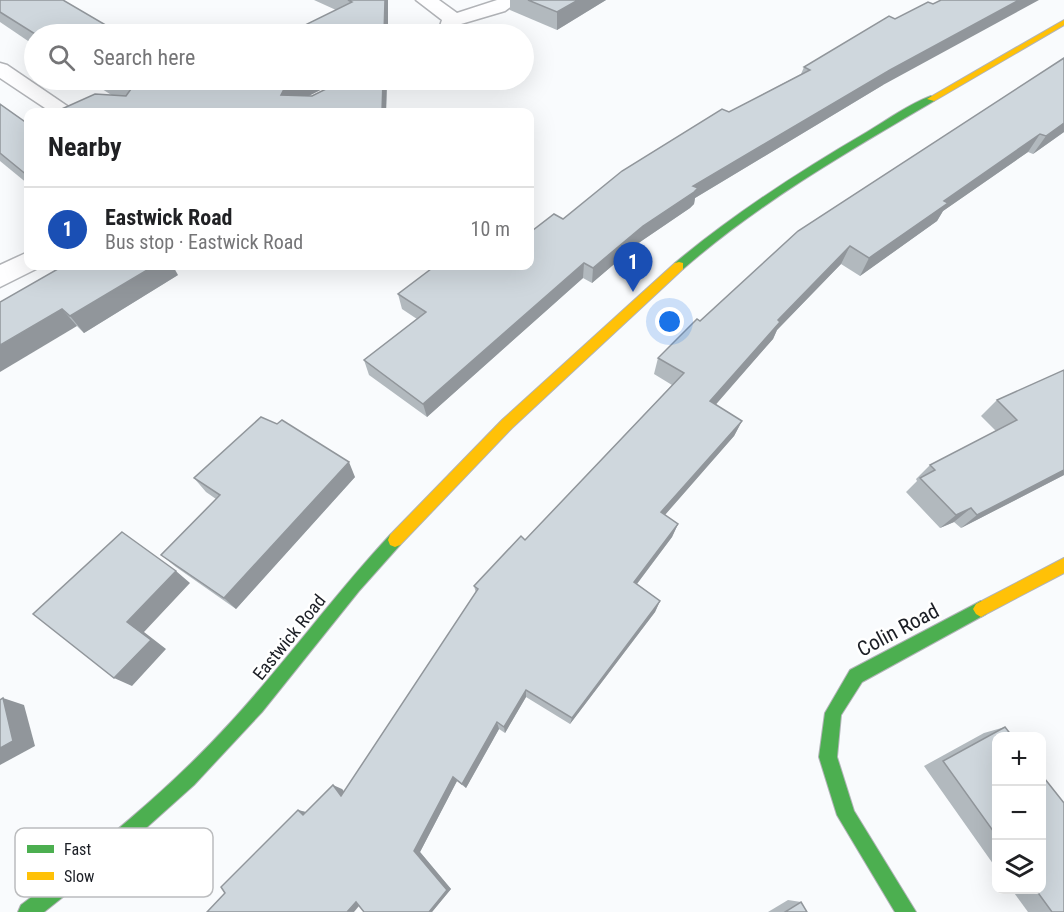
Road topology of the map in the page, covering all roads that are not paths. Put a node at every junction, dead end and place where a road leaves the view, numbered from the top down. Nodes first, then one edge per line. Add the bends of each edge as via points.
1 (425, 0) edge
2 (511, 0) edge
3 (1064, 22) edge
4 (446, 24) edge
5 (454, 24) edge
6 (0, 69) edge
7 (24, 85) edge
8 (32, 90) edge
9 (59, 108) edge
10 (24, 263) edge
11 (0, 277) edge
12 (1064, 565) edge
13 (135, 828) edge
14 (48, 897) edge
15 (28, 912) edge
16 (906, 912) edge

1 - 4 street via 447,12
2 - 5 street
3 - 13 street, Eastwick Road via 846,149 700,247 507,424 386,549 237,728 166,802
6 - 7 street
8 - 9 street
10 - 11 street
12 - 16 street, Colin Road via 856,676 833,713 828,758 846,815
14 - 15 street, Eastwick Road

